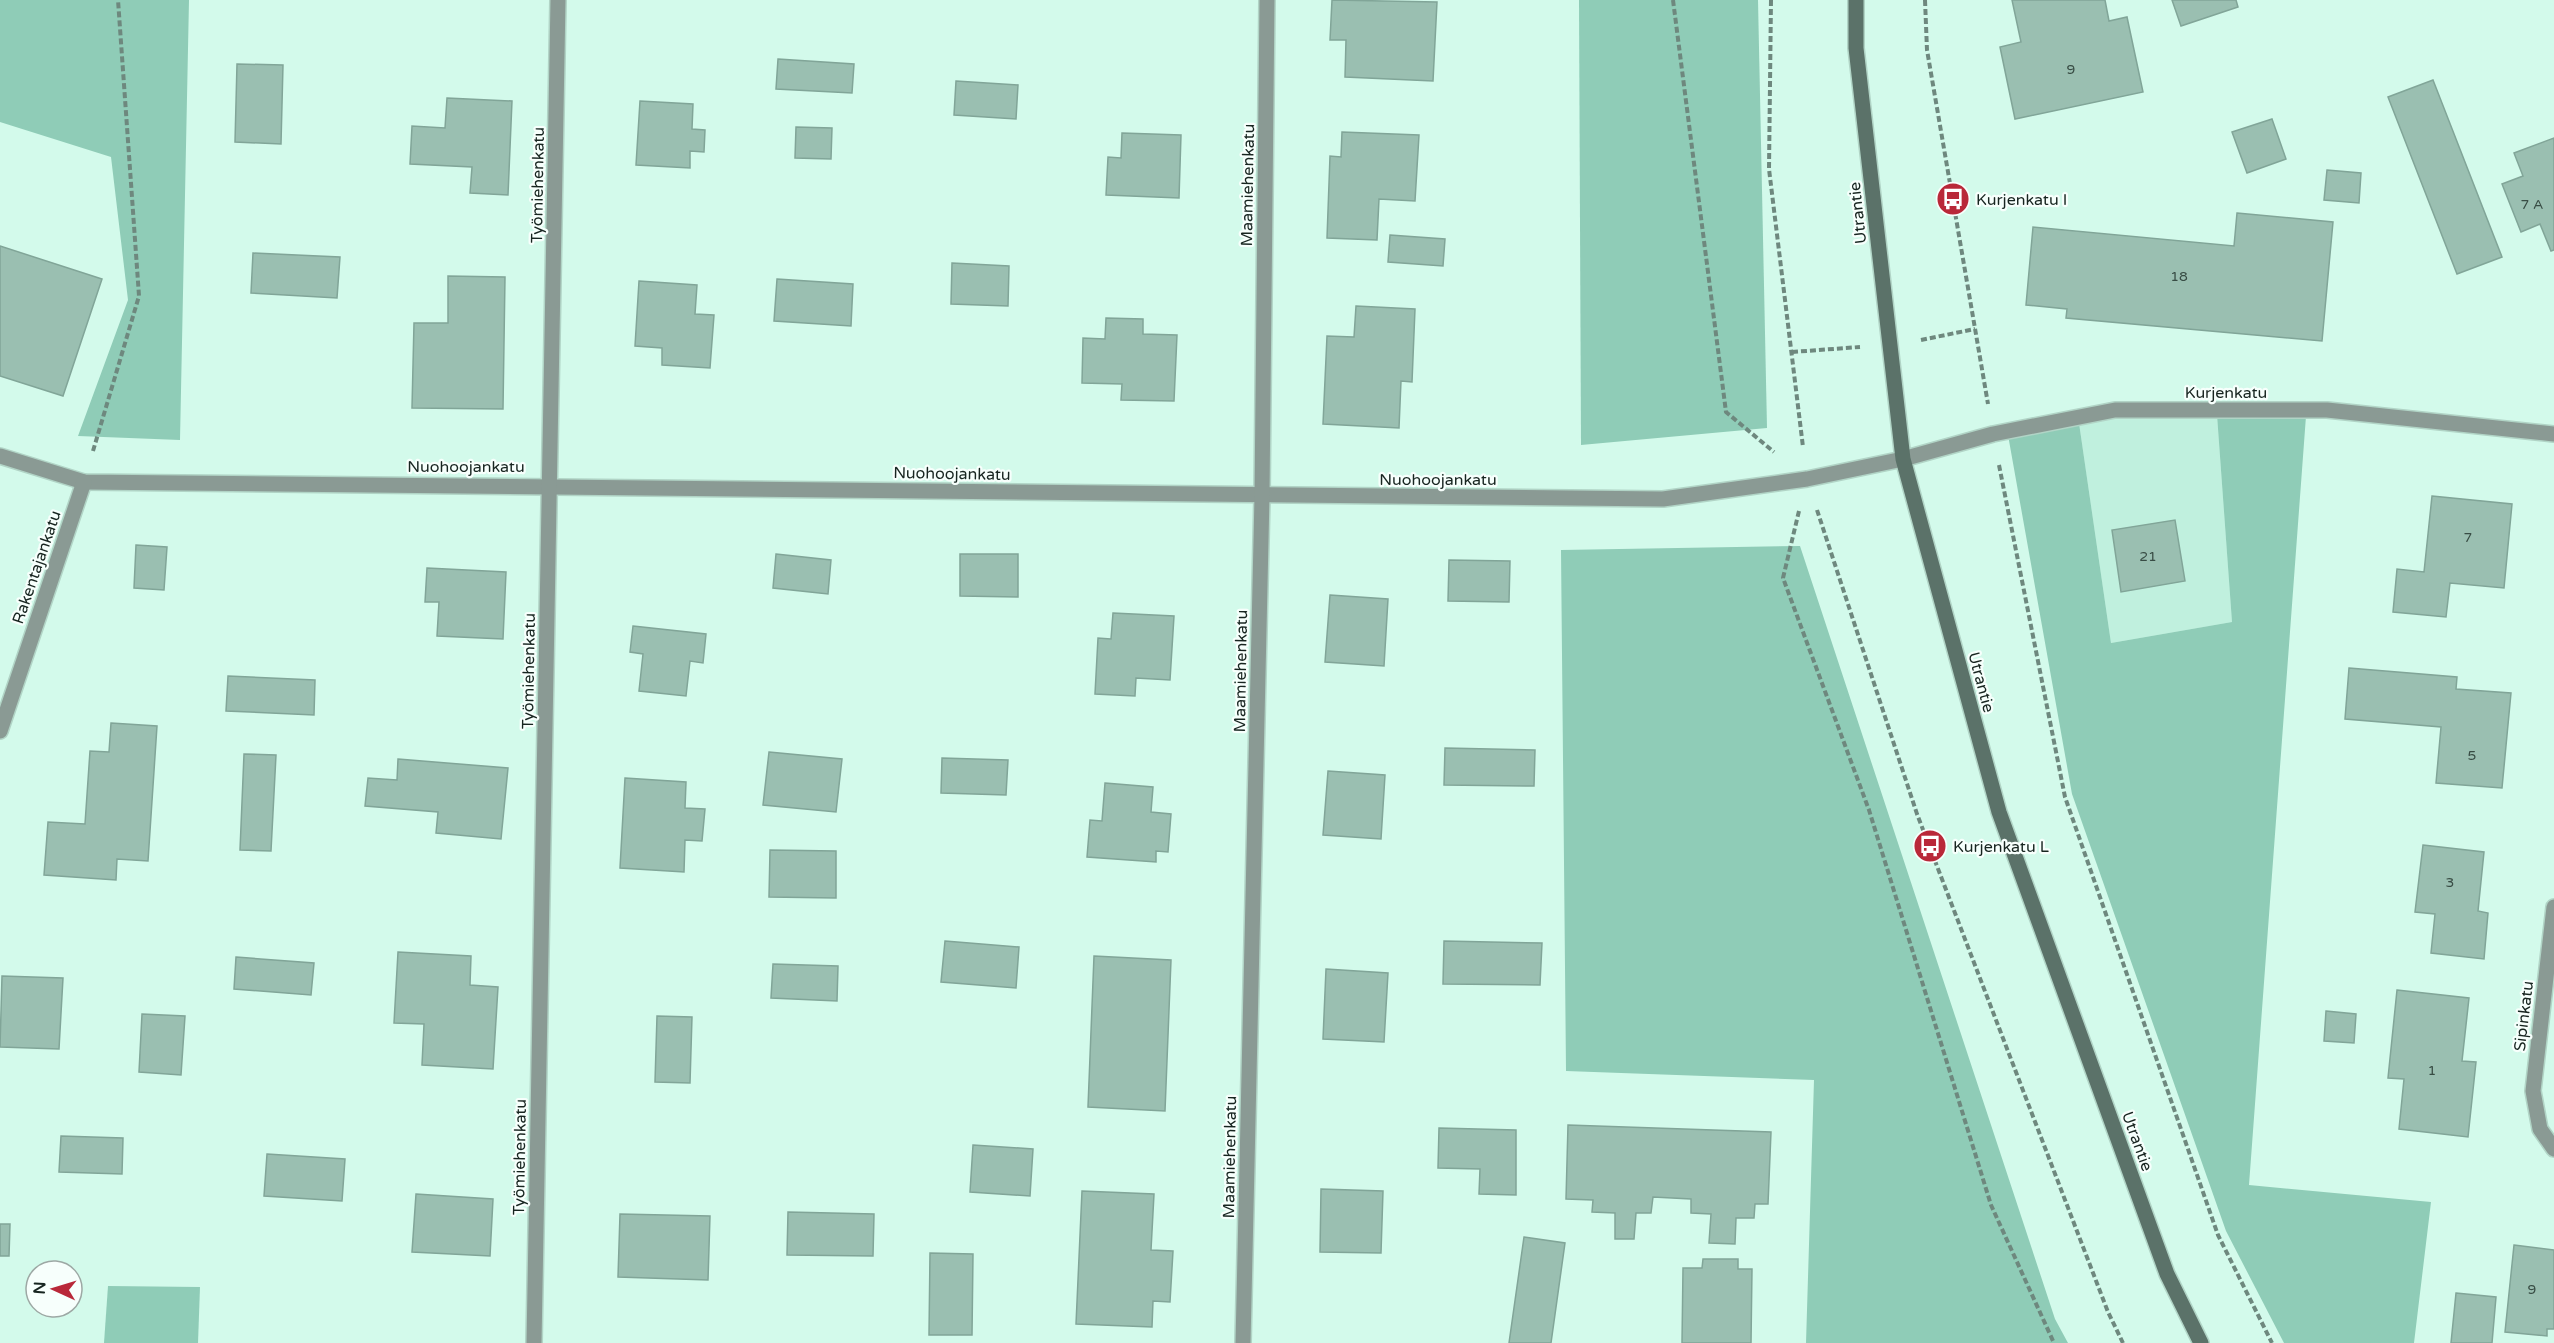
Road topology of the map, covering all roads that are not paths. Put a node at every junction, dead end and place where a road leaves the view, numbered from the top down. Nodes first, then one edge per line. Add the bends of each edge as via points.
1 (558, 0) edge
2 (1267, 0) edge
3 (1856, 0) edge
4 (2554, 434) edge
5 (0, 456) edge
6 (1904, 459) junction
7 (84, 482) junction
8 (549, 485) junction
9 (1262, 496) junction
10 (0, 732) edge
11 (2554, 907) edge
12 (2554, 1149) edge
13 (534, 1343) edge
14 (1243, 1343) edge
15 (2201, 1343) edge

1 - 8 street, Työmiehenkatu
2 - 9 street, Maamiehenkatu
3 - 6 main road, Utrantie via 1856,48
4 - 6 street, Kurjenkatu via 2327,410 2115,410 1993,434
5 - 7 street, Nuohoojankatu
6 - 9 street, Nuohoojankatu via 1807,479 1663,499
6 - 15 main road, Utrantie via 1999,812 2167,1274
7 - 8 street, Nuohoojankatu
7 - 10 street, Rakentajankatu
8 - 9 street, Nuohoojankatu
8 - 13 street, Työmiehenkatu
9 - 14 street, Maamiehenkatu
11 - 12 street, Sipinkatu via 2533,1091 2540,1129

